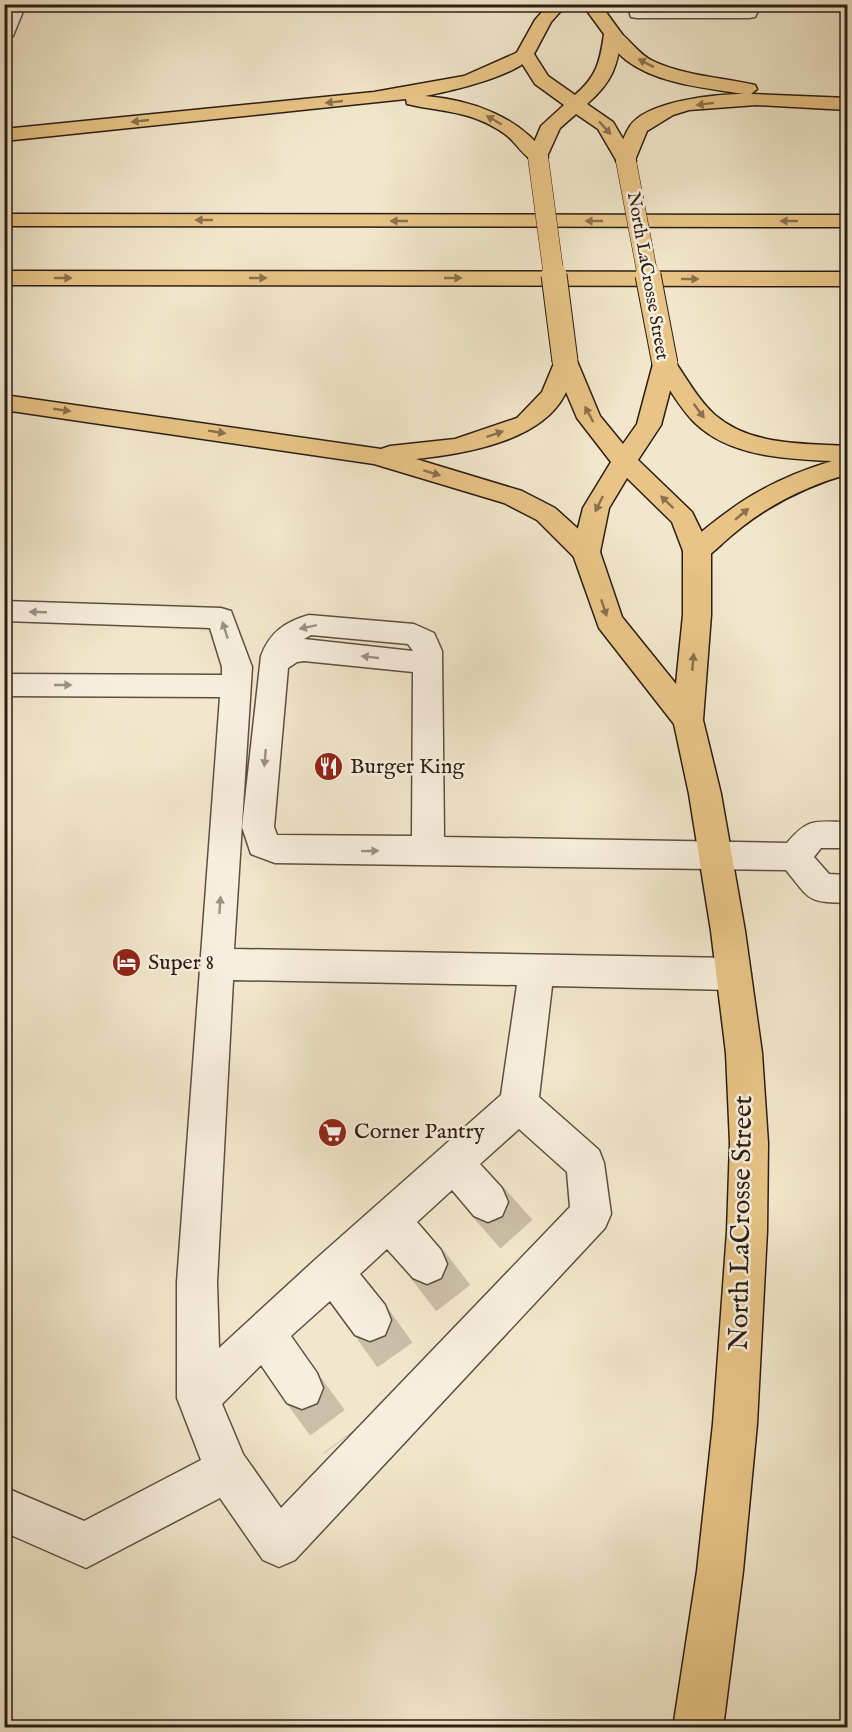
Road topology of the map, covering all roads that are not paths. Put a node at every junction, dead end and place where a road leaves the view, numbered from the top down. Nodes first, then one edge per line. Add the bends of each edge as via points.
1 (18, 4) edge
2 (559, 4) edge
3 (590, 4) edge
4 (635, 4) edge
5 (680, 9) edge
6 (749, 13) dead end
7 (614, 34) junction
8 (4, 36) edge
9 (525, 54) junction
10 (374, 98) junction
11 (848, 103) edge
12 (574, 104) junction
13 (4, 135) edge
14 (538, 157) junction
15 (626, 161) junction
16 (4, 220) edge
17 (848, 221) edge
18 (4, 278) edge
19 (848, 279) edge
20 (565, 361) junction
21 (665, 364) junction
22 (4, 402) edge
23 (848, 454) edge
24 (376, 456) junction
25 (624, 460) junction
26 (848, 465) edge
27 (697, 551) junction
28 (586, 552) junction
29 (4, 610) edge
30 (4, 685) edge
31 (236, 686) junction
32 (688, 720) junction
33 (848, 835) edge
34 (428, 850) junction
35 (714, 854) junction
36 (795, 857) junction
37 (848, 889) edge
38 (216, 964) junction
39 (537, 972) junction
40 (733, 974) junction
41 (519, 1104) junction
42 (453, 1162) junction
43 (488, 1202) tunnel mouth
44 (389, 1220) junction
45 (426, 1264) tunnel mouth
46 (332, 1271) junction
47 (370, 1320) tunnel mouth
48 (264, 1333) junction
49 (302, 1388) tunnel mouth
50 (198, 1398) junction
51 (227, 1470) junction
52 (4, 1509) edge
53 (698, 1728) edge

1 - 8 lane
2 - 9 main road via 544,20
3 - 7 main road
4 - 5 lane via 637,13
5 - 6 lane
11 -> 7 main road via 723,85 653,67 631,55
7 - 12 main road via 608,66 592,90
9 - 10 main road via 471,81
9 - 12 main road, North LaCrosse Street via 541,80
10 -> 13 main road
14 -> 10 main road via 526,139 487,116 440,102
11 -> 15 main road via 737,100 665,112 638,128
12 - 14 main road via 551,126
12 -> 15 main road, North LaCrosse Street via 606,126
14 - 20 main road, North LaCrosse Street, bridge
15 - 21 main road, North LaCrosse Street, bridge
17 -> 16 main road
18 -> 19 main road
24 -> 20 main road via 458,447 526,423 553,395
25 -> 20 main road, North LaCrosse Street via 589,418
21 -> 23 main road via 706,420 743,442
21 - 25 main road, North LaCrosse Street via 649,425
22 -> 24 main road
24 -> 28 main road via 513,497 546,513
27 -> 25 main road, North LaCrosse Street via 684,518
25 -> 28 main road, North LaCrosse Street via 596,508
27 -> 26 main road via 750,506 783,488
32 -> 27 main road, North LaCrosse Street via 697,615
28 -> 32 main road, North LaCrosse Street via 609,621
31 -> 29 lane via 237,667 221,618
30 -> 31 lane
38 -> 31 lane
32 - 35 main road, North LaCrosse Street
33 - 36 lane via 813,835
34 -> 34 lane via 428,663 304,650 289,652 274,664 258,827 263,844 300,851
34 - 35 lane
35 - 36 lane
35 - 40 main road, North LaCrosse Street
36 - 37 lane via 820,888
38 - 39 lane
38 - 50 lane via 197,1282
39 - 40 lane
39 - 41 lane
40 - 53 main road, North LaCrosse Street via 747,1106 747,1231 734,1436
41 - 42 lane
41 - 51 lane via 585,1163 591,1214 536,1255 414,1382 349,1451 279,1544
42 - 43 lane
42 - 44 lane
44 - 45 lane
44 - 46 lane
46 - 47 lane
46 - 48 lane
48 - 49 lane
48 - 50 lane
50 - 51 lane
51 - 52 lane via 86,1545

